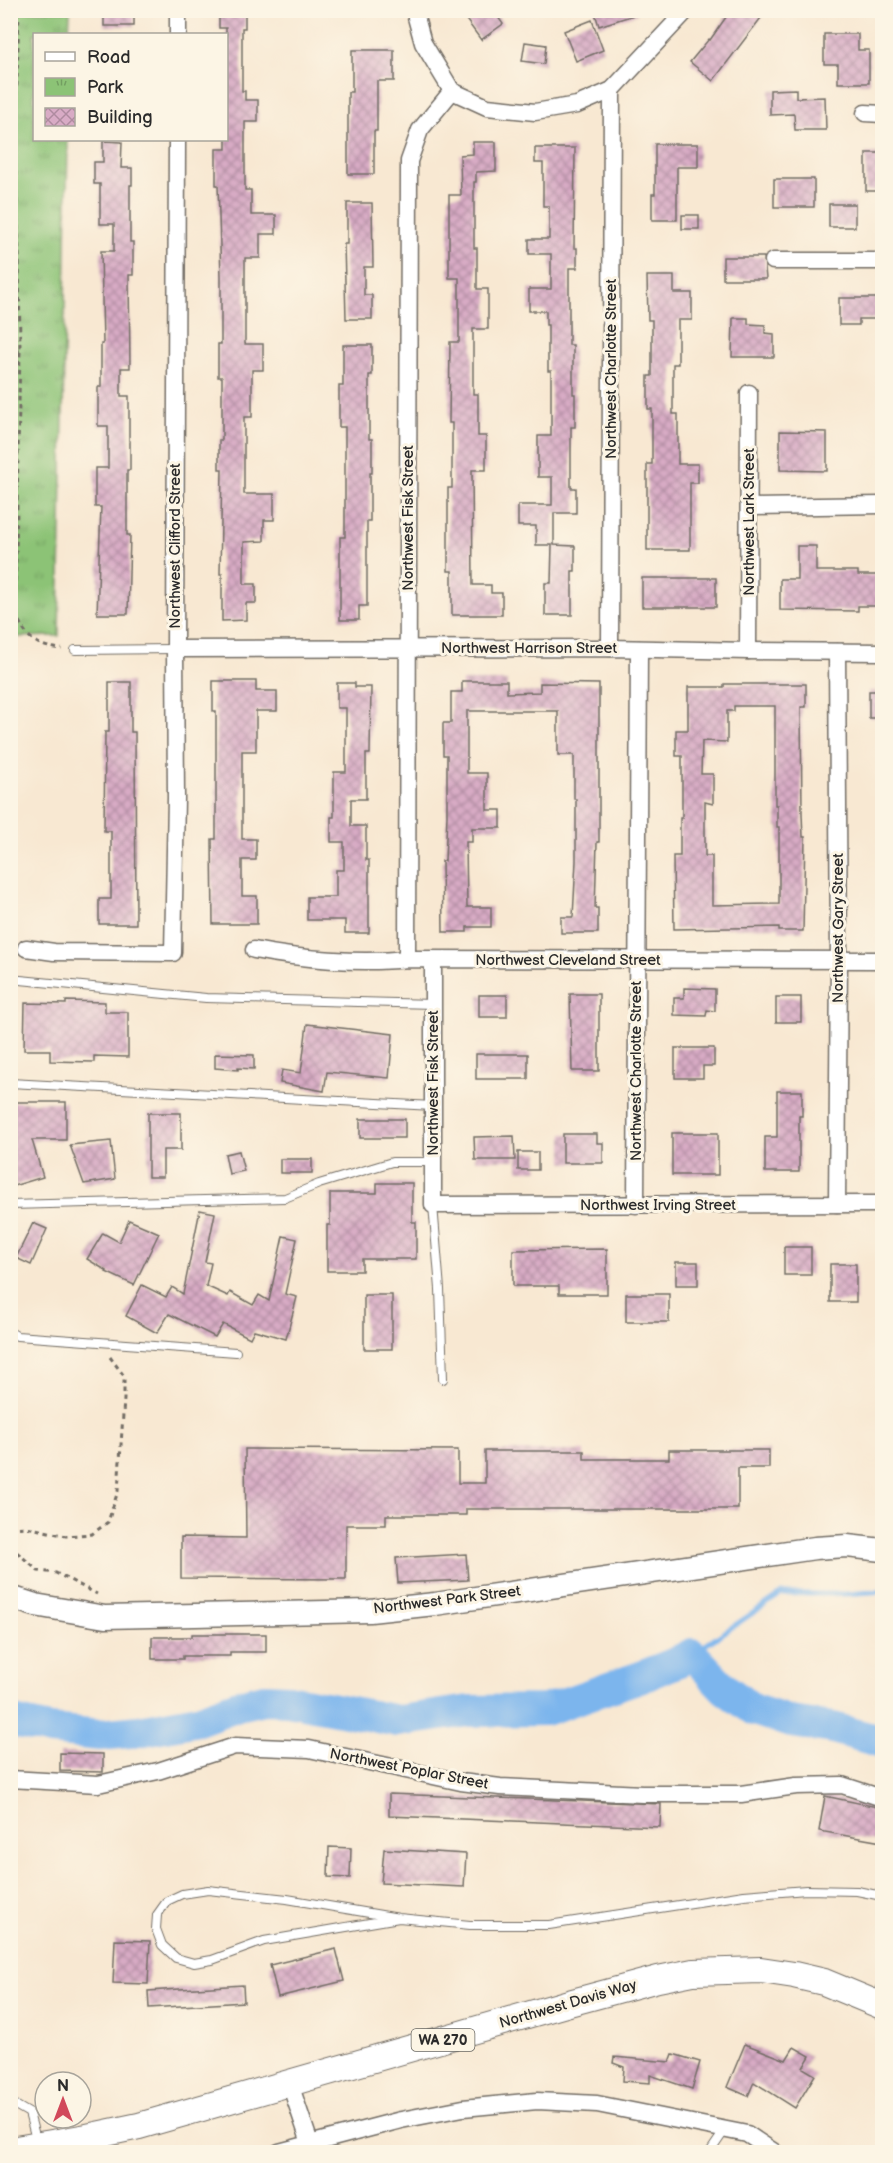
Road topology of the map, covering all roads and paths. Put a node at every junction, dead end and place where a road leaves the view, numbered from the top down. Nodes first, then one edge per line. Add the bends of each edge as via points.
1 (19, 10) edge
2 (178, 10) edge
3 (414, 10) edge
4 (687, 10) edge
5 (178, 33) edge
6 (612, 90) junction
7 (452, 91) junction
8 (865, 113) dead end
9 (882, 114) edge
10 (177, 141) edge
11 (773, 261) dead end
12 (882, 261) edge
13 (10, 351) edge
14 (20, 351) junction
15 (749, 393) dead end
16 (882, 506) edge
17 (749, 507) junction
18 (10, 605) edge
19 (15, 610) junction
20 (408, 648) junction
21 (610, 648) junction
22 (175, 649) junction
23 (639, 649) junction
24 (75, 650) joint
25 (748, 651) junction
26 (837, 652) junction
27 (882, 652) edge
28 (26, 948) dead end
29 (254, 950) dead end
30 (407, 959) junction
31 (839, 959) junction
32 (433, 960) junction
33 (882, 960) edge
34 (637, 961) junction
35 (10, 979) edge
36 (433, 1004) junction
37 (10, 1083) edge
38 (433, 1106) junction
39 (432, 1162) junction
40 (837, 1204) junction
41 (882, 1204) edge
42 (10, 1205) edge
43 (433, 1205) junction
44 (636, 1205) junction
45 (10, 1332) edge
46 (98, 1342) junction
47 (236, 1352) dead end
48 (443, 1379) dead end
49 (10, 1528) edge
50 (10, 1546) edge
51 (882, 1550) edge
52 (102, 1596) dead end
53 (10, 1597) edge
54 (10, 1779) edge
55 (882, 1798) edge
56 (882, 1896) edge
57 (399, 1918) junction
58 (880, 1998) edge
59 (290, 2084) junction
60 (10, 2102) edge
61 (724, 2130) junction
62 (310, 2143) junction
63 (38, 2147) junction
64 (10, 2150) edge
65 (279, 2152) edge
66 (710, 2152) edge
67 (774, 2152) edge

1 - 14 path via 15,151
2 - 5 street
3 - 7 street via 423,43
4 - 6 street
6 - 7 street via 577,105 535,112 487,107
6 - 21 street, Northwest Charlotte Street
7 - 20 street, Northwest Fisk Street via 420,130 409,160
8 - 9 street
10 - 22 street, Northwest Clifford Street
11 - 12 street
13 - 14 path
14 - 19 path
15 - 17 street, Northwest Lark Street
16 - 17 street
17 - 25 street, Northwest Lark Street
18 - 19 path
19 - 24 path via 20,628 33,641
20 - 21 street, Northwest Harrison Street
20 - 22 street, Northwest Harrison Street
20 - 30 street, Northwest Fisk Street
21 - 23 street, Northwest Harrison Street
22 - 24 lane
22 - 28 street, Northwest Clifford Street via 173,953 54,952
23 - 25 street, Northwest Harrison Street
23 - 34 street, Northwest Charlotte Street
25 - 26 street, Northwest Harrison Street
26 - 27 street, Northwest Harrison Street
26 - 31 street, Northwest Gary Street
29 - 30 street, Northwest Cleveland Street via 384,962
30 - 32 street, Northwest Cleveland Street
31 - 33 street, Northwest Cleveland Street
31 - 34 street, Northwest Cleveland Street
31 - 40 street, Northwest Gary Street
32 - 34 street, Northwest Cleveland Street
32 - 36 street, Northwest Fisk Street
34 - 44 street, Northwest Charlotte Street
35 - 36 lane via 206,998
36 - 38 street, Northwest Fisk Street
37 - 38 lane
38 - 39 street, Northwest Fisk Street
39 - 42 lane via 392,1162 285,1198
39 - 43 street, Northwest Fisk Street
40 - 41 street, Northwest Irving Street
40 - 44 street, Northwest Irving Street
43 - 44 street, Northwest Irving Street
43 - 48 lane
45 - 46 lane via 17,1336
46 - 47 lane
46 - 49 path via 124,1376 118,1491 108,1522 92,1534 66,1536 27,1527
50 - 52 path via 38,1571 56,1573
51 - 53 street, Northwest Park Street via 815,1548 370,1611 105,1617
54 - 55 street, Northwest Poplar Street via 98,1784 158,1771 235,1746 309,1749 461,1782 500,1786 642,1794 741,1794 796,1786 842,1785
56 - 57 lane via 806,1890 744,1895 549,1925 470,1925
57 - 57 lane via 208,1890 167,1901 157,1915 156,1929 162,1945 176,1958 194,1963 264,1941
58 - 59 main road, Northwest Davis Way / WA 270 via 761,1970 693,1972 569,2003
59 - 62 street
59 - 63 main road, Northwest Davis Way / WA 270 via 139,2126
60 - 63 lane via 29,2113
61 - 62 street via 597,2104 537,2102 463,2108
61 - 66 lane
61 - 67 street via 747,2134
62 - 65 street
63 - 64 main road, Northwest Davis Way / WA 270

